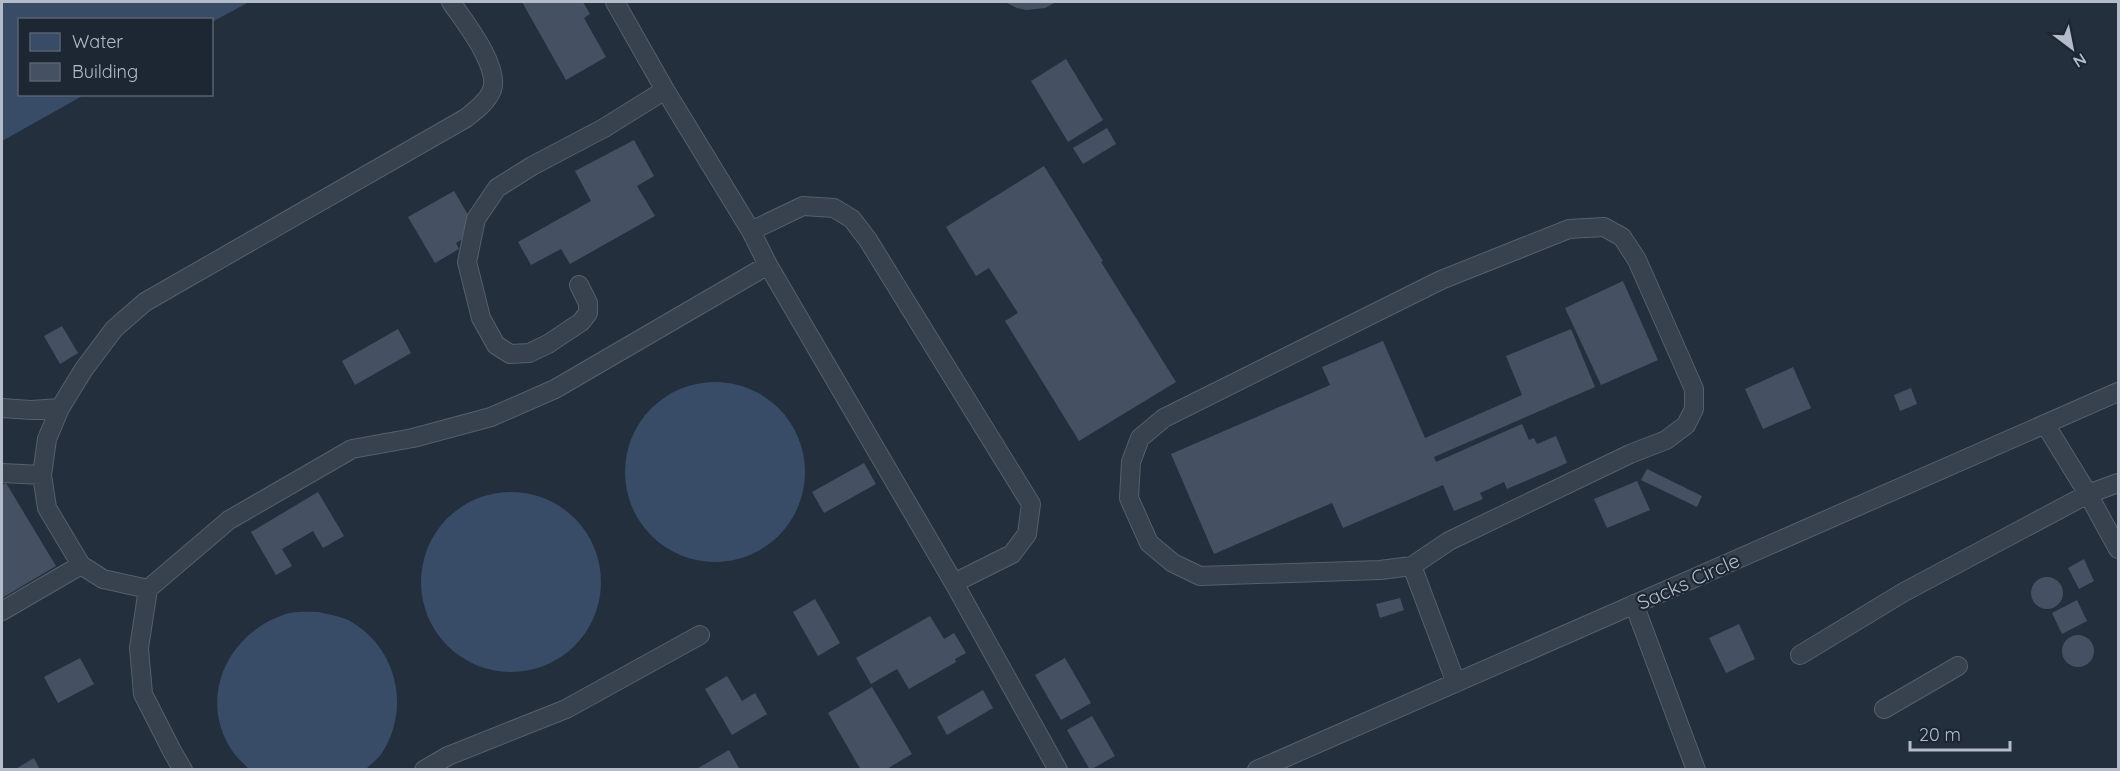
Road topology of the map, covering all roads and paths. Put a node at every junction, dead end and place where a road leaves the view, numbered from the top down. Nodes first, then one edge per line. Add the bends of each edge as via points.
1 (452, 2) edge
2 (615, 2) edge
3 (666, 90) junction
4 (751, 231) junction
5 (768, 265) junction
6 (579, 285) dead end
7 (2118, 392) edge
8 (2, 408) edge
9 (60, 408) junction
10 (2045, 424) junction
11 (2, 473) edge
12 (42, 475) junction
13 (2118, 483) edge
14 (2088, 494) junction
15 (2118, 549) edge
16 (81, 565) junction
17 (1412, 566) junction
18 (954, 583) junction
19 (148, 589) junction
20 (1634, 604) junction
21 (2, 610) edge
22 (700, 635) dead end
23 (1800, 655) dead end
24 (1958, 666) dead end
25 (1456, 683) junction
26 (1884, 709) dead end
27 (183, 770) edge
28 (424, 770) edge
29 (1058, 770) edge
30 (1257, 770) edge
31 (1696, 770) edge

1 - 9 lane via 492,73 492,89 484,103 466,118 145,302 114,329
2 - 3 lane
3 - 4 lane
3 - 6 lane via 497,188 477,219 467,262 481,318 496,345 510,354 529,353 581,322 588,313 588,303
4 - 5 lane
4 - 18 lane via 803,206 834,208 852,219 1031,504 1027,534 1012,554
5 - 18 lane
5 - 19 lane via 555,390 491,417 352,449 229,520
7 - 10 lane, Sacks Circle
8 - 9 lane
9 - 12 lane via 47,440
10 - 14 lane
10 - 20 lane, Sacks Circle
11 - 12 lane
12 - 16 lane via 47,508
13 - 14 lane
14 - 15 lane
14 - 23 lane via 1904,592
16 - 19 lane via 103,579
16 - 21 lane
17 - 17 lane via 1449,541 1666,440 1686,424 1694,409 1694,389 1637,261 1622,237 1604,227 1569,230 1441,280 1164,418 1140,438 1131,462 1130,498 1149,543 1173,563 1200,576
17 - 25 lane
18 - 29 lane
19 - 27 lane via 139,648 143,694
20 - 25 lane, Sacks Circle
20 - 31 lane
22 - 28 lane via 566,709 448,756
24 - 26 lane
25 - 30 lane, Sacks Circle

